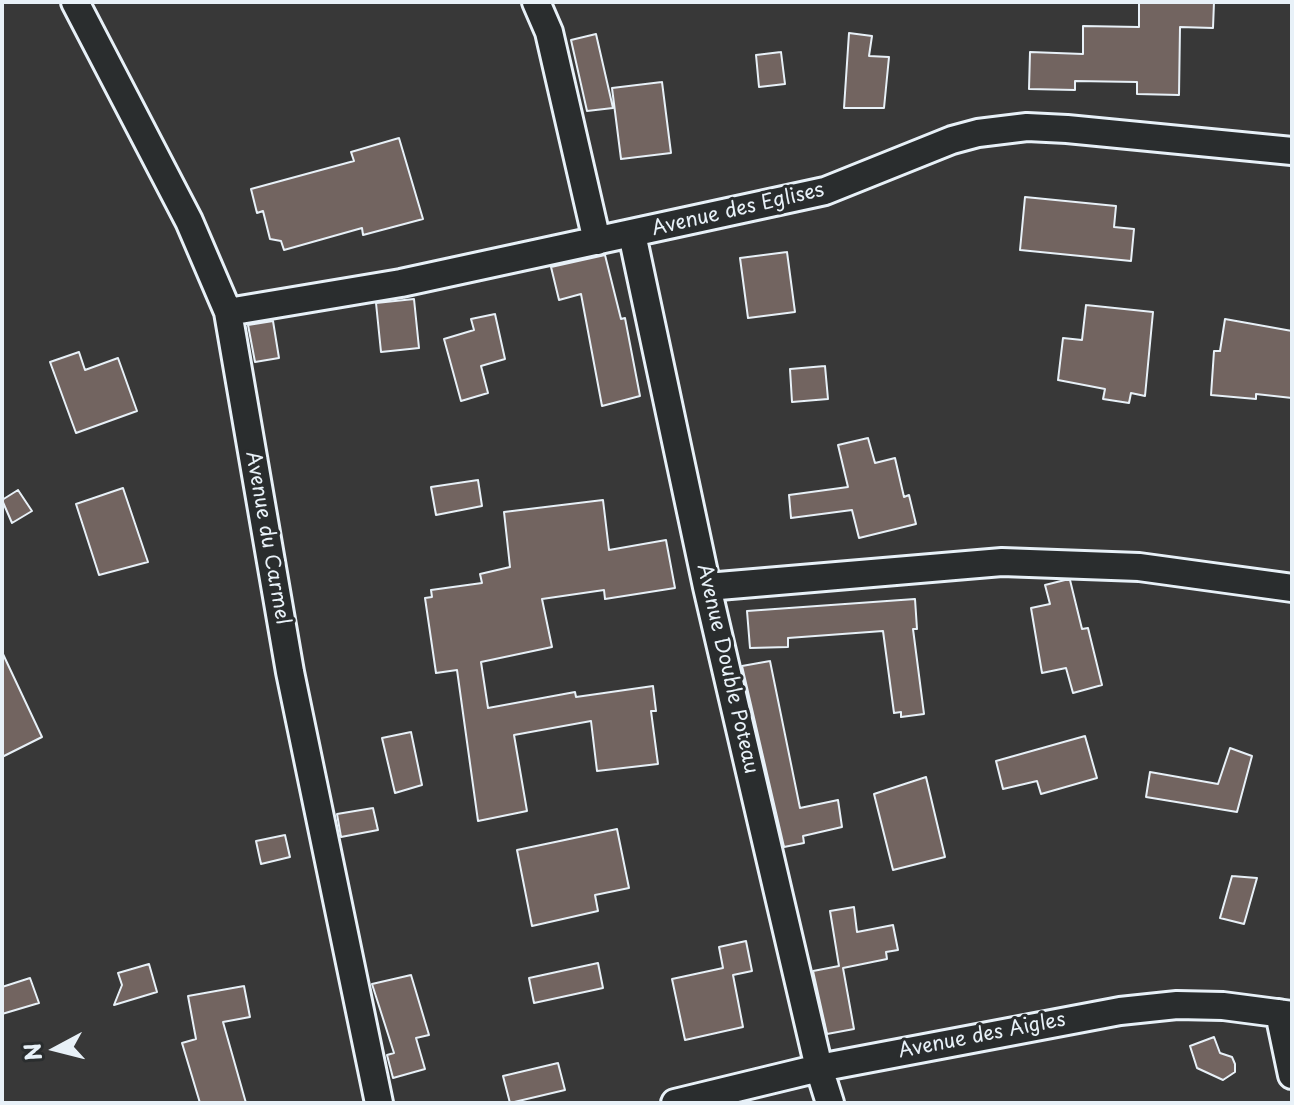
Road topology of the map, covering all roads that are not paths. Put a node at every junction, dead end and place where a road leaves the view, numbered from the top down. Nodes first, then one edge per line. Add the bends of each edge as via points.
1 (75, 2) edge
2 (536, 2) edge
3 (1292, 151) edge
4 (632, 234) junction
5 (597, 241) junction
6 (228, 312) junction
7 (707, 587) junction
8 (1292, 588) edge
9 (1286, 1014) edge
10 (819, 1068) junction
11 (1292, 1075) edge
12 (379, 1103) edge
13 (675, 1103) edge
14 (830, 1103) edge

1 - 6 street, Avenue du Carmel via 189,221
2 - 5 street via 549,32
3 - 4 street, Avenue des Eglises via 1137,133 1004,129 952,140 825,191
4 - 5 street, Avenue des Eglises
4 - 7 street, Avenue Double Poteau
5 - 6 street, Avenue des Eglises via 401,283
6 - 12 street, Avenue du Carmel via 293,688
7 - 8 street via 1002,562 1139,567
7 - 10 street, Avenue Double Poteau
9 - 10 street, Avenue des Aigles via 1192,1005 1120,1011
9 - 11 street
10 - 13 street, Avenue des Aigles
10 - 14 street, Avenue Double Poteau

